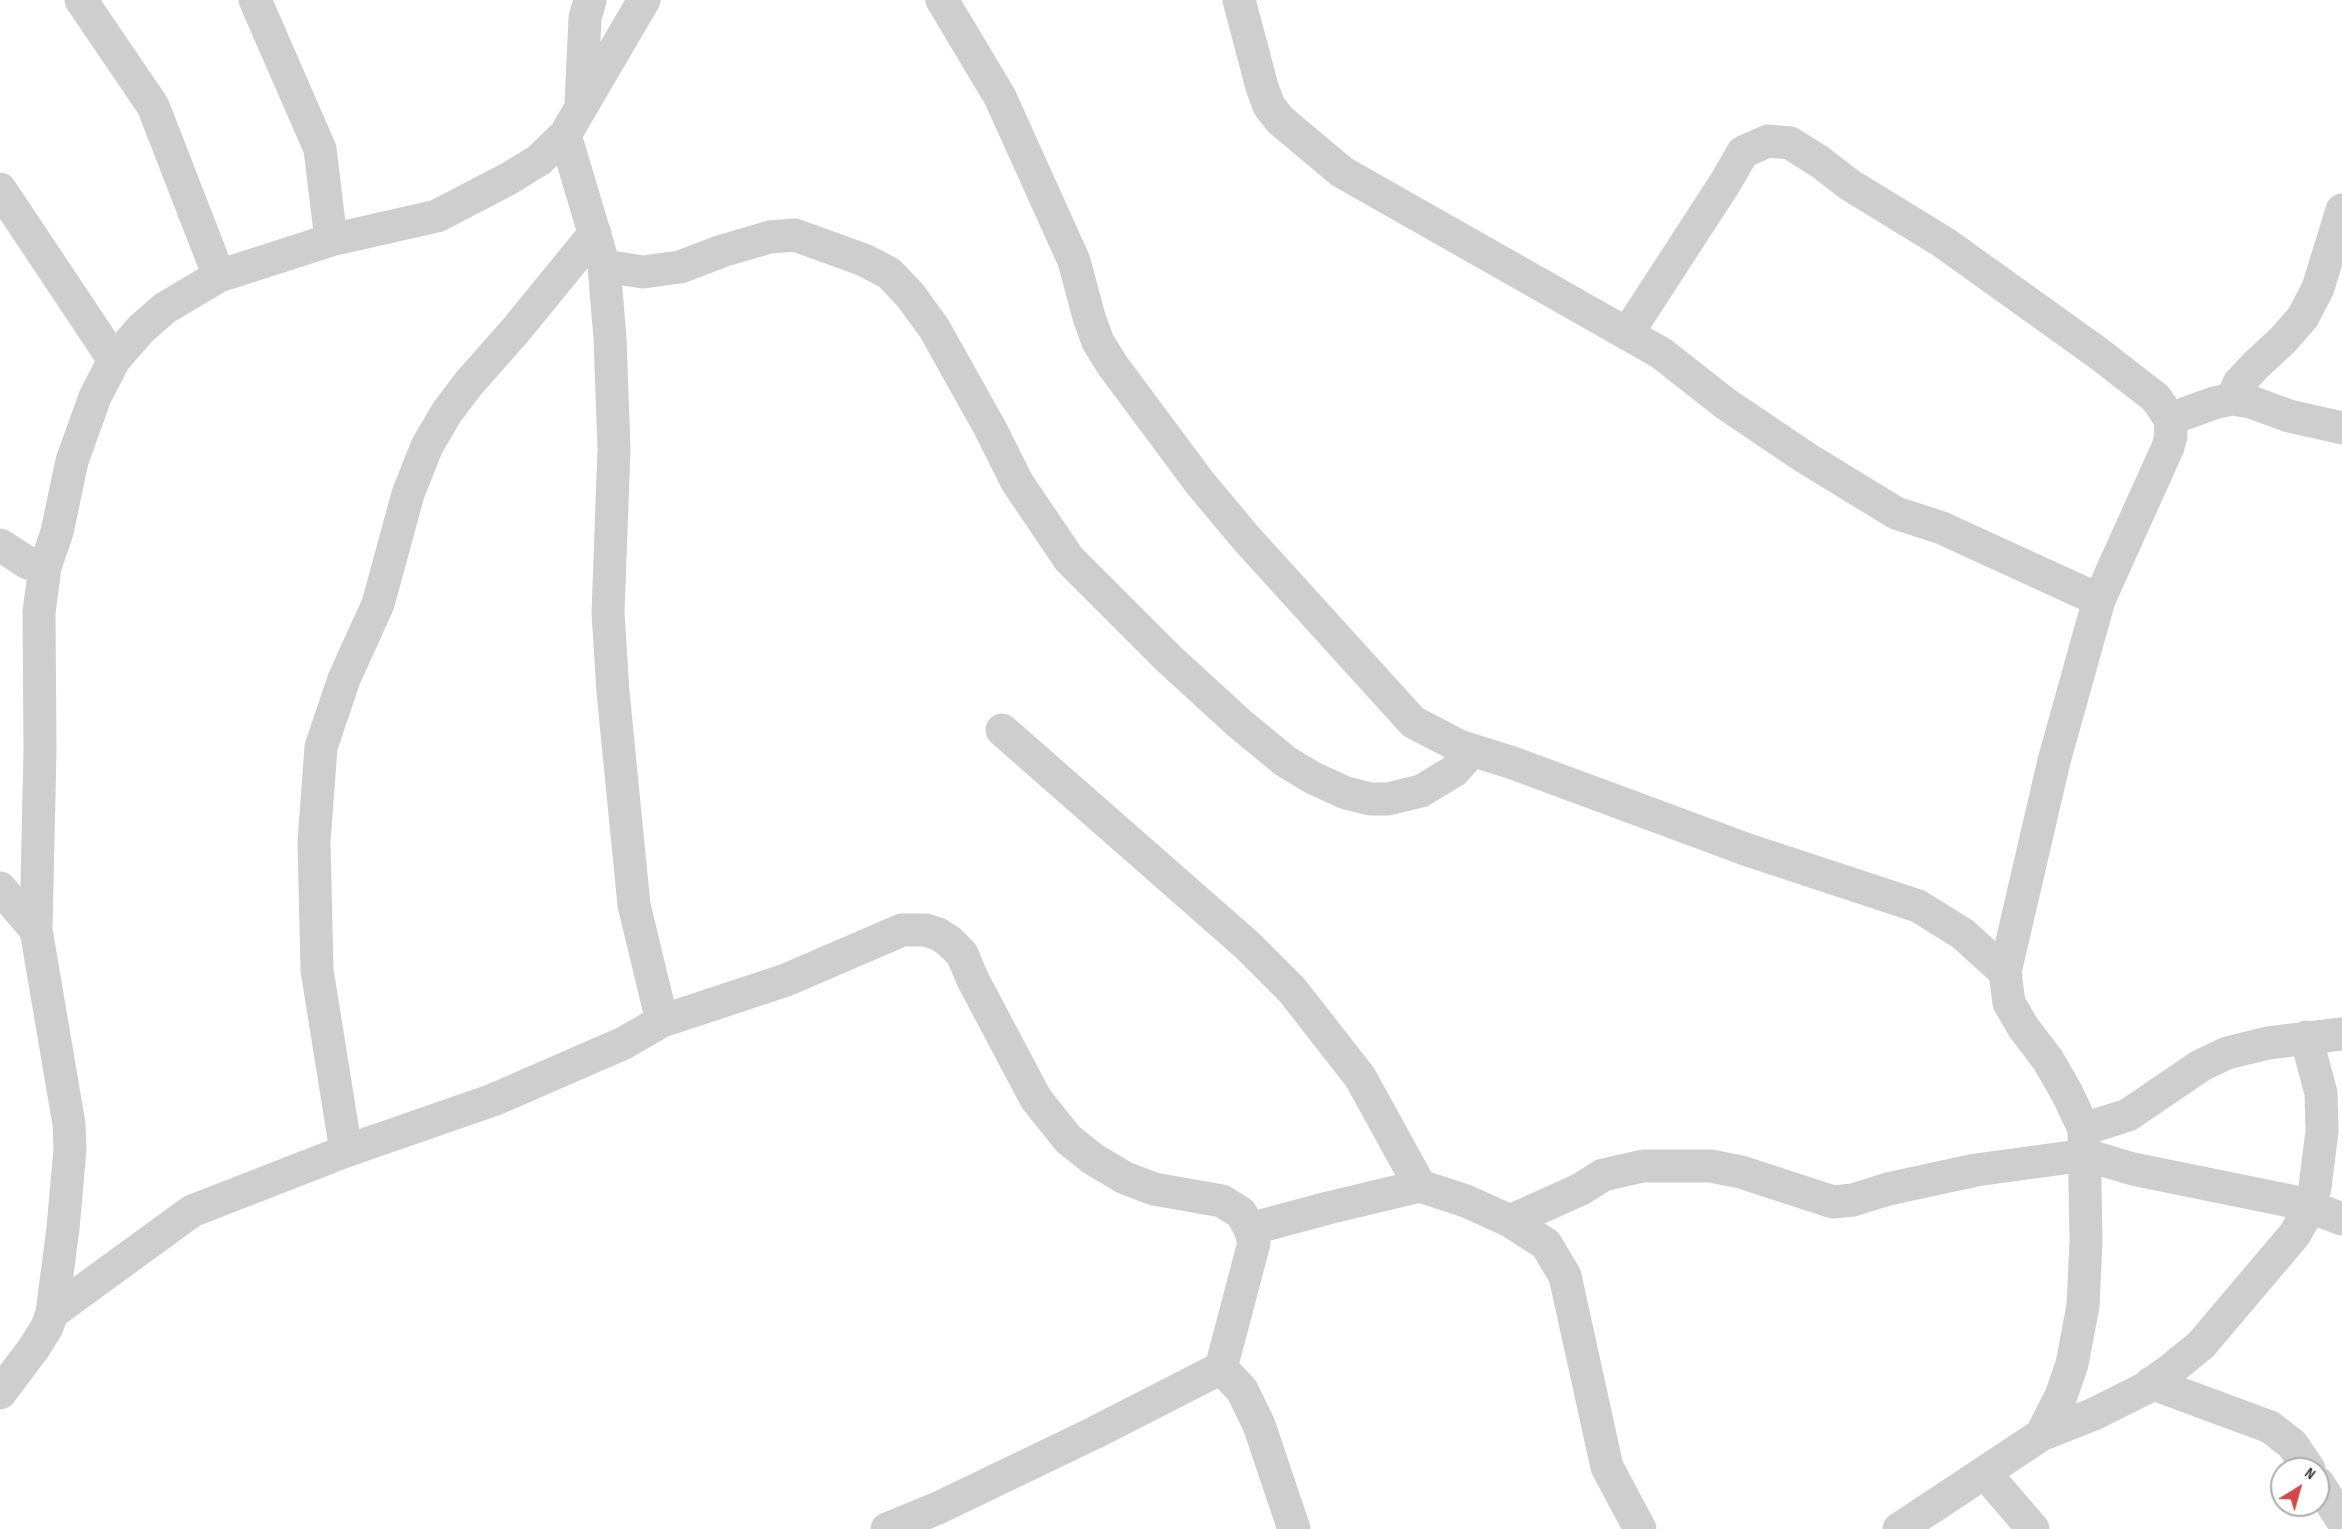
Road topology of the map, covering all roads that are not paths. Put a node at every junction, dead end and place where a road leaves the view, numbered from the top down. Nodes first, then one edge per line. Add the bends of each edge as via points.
1 (81, 0) edge
2 (255, 0) edge
3 (590, 0) edge
4 (644, 0) edge
5 (942, 0) edge
6 (1239, 0) edge
7 (573, 121) junction
8 (0, 189) edge
9 (2342, 210) edge
10 (595, 232) junction
11 (331, 240) junction
12 (604, 266) junction
13 (219, 276) junction
14 (1627, 334) junction
15 (114, 360) junction
16 (2232, 399) junction
17 (2170, 419) junction
18 (2342, 428) edge
19 (0, 545) edge
20 (45, 567) junction
21 (2099, 600) junction
22 (1002, 730) dead end
23 (1472, 751) junction
24 (0, 888) edge
25 (36, 930) junction
26 (2005, 972) junction
27 (662, 1021) junction
28 (2342, 1034) edge
29 (2306, 1037) junction
30 (2085, 1142) junction
31 (346, 1151) junction
32 (1420, 1186) junction
33 (2310, 1207) junction
34 (2342, 1219) edge
35 (1510, 1221) junction
36 (1250, 1229) junction
37 (52, 1313) junction
38 (1221, 1368) junction
39 (2151, 1383) junction
40 (0, 1393) edge
41 (2041, 1435) junction
42 (2301, 1457) edge
43 (1985, 1473) junction
44 (2330, 1502) edge
45 (943, 1519) edge
46 (2342, 1520) edge
47 (887, 1529) edge
48 (1294, 1529) edge
49 (1640, 1529) edge
50 (1899, 1529) edge
51 (2033, 1529) edge

1 - 13 lane via 153,106
2 - 11 lane via 320,149
3 - 7 lane
4 - 7 lane
5 - 23 lane via 1000,97 1074,261 1095,334 1113,366 1246,538 1413,722
6 - 14 lane via 1269,106 1293,132 1342,172
7 - 10 lane
7 - 11 lane via 539,160 437,216
8 - 15 lane
9 - 16 lane via 2318,288 2303,317 2245,377
10 - 12 lane
10 - 31 lane via 468,383 427,446 408,494 378,604 344,679 321,747 314,842 316,970
11 - 13 lane
12 - 23 lane via 643,272 680,267 770,237 795,236 889,273 934,327 1017,482 1069,560 1169,659 1285,761 1346,792 1388,799 1421,791 1454,771
12 - 27 lane via 614,449 608,613 613,692 634,905
13 - 15 lane via 165,308
14 - 17 lane via 1743,152 1768,141 1790,143 1943,243 2098,352 2156,398
14 - 21 lane via 1661,353 1726,404 1806,458 1896,513 1942,528
15 - 20 lane via 95,397 72,461
16 - 17 lane
16 - 18 lane
17 - 21 lane via 2168,447
19 - 20 lane
20 - 25 lane via 39,612
21 - 26 lane via 2054,761
22 - 32 lane via 1247,945 1292,990 1360,1077
23 - 26 lane via 1918,906 1963,934
24 - 25 lane
25 - 37 lane via 70,1149
26 - 30 lane via 2009,1003 2067,1093
27 - 31 lane via 624,1043 493,1100
27 - 36 lane via 786,980 902,930 938,934 962,954 1036,1099 1068,1139 1093,1160 1125,1178 1154,1189 1222,1201 1241,1213
28 - 29 lane
29 - 30 lane via 2227,1053 2200,1066
29 - 33 lane via 2322,1094 2322,1131
30 - 33 lane via 2133,1169
30 - 35 lane via 1833,1202 1711,1166 1643,1166 1603,1175
30 - 41 lane via 2083,1306 2072,1364
31 - 37 lane via 192,1211
32 - 35 lane
32 - 36 lane
33 - 34 lane
33 - 39 lane via 2295,1234 2201,1345
35 - 49 lane via 1546,1244 1565,1276 1607,1467
36 - 38 lane via 1254,1243
37 - 40 lane via 34,1348
38 - 45 lane via 1094,1433
38 - 48 lane via 1242,1390 1259,1425
39 - 41 lane via 2094,1414
39 - 42 lane via 2270,1427 2292,1444
41 - 43 lane
43 - 50 lane
43 - 51 lane
44 - 46 lane
45 - 47 lane

